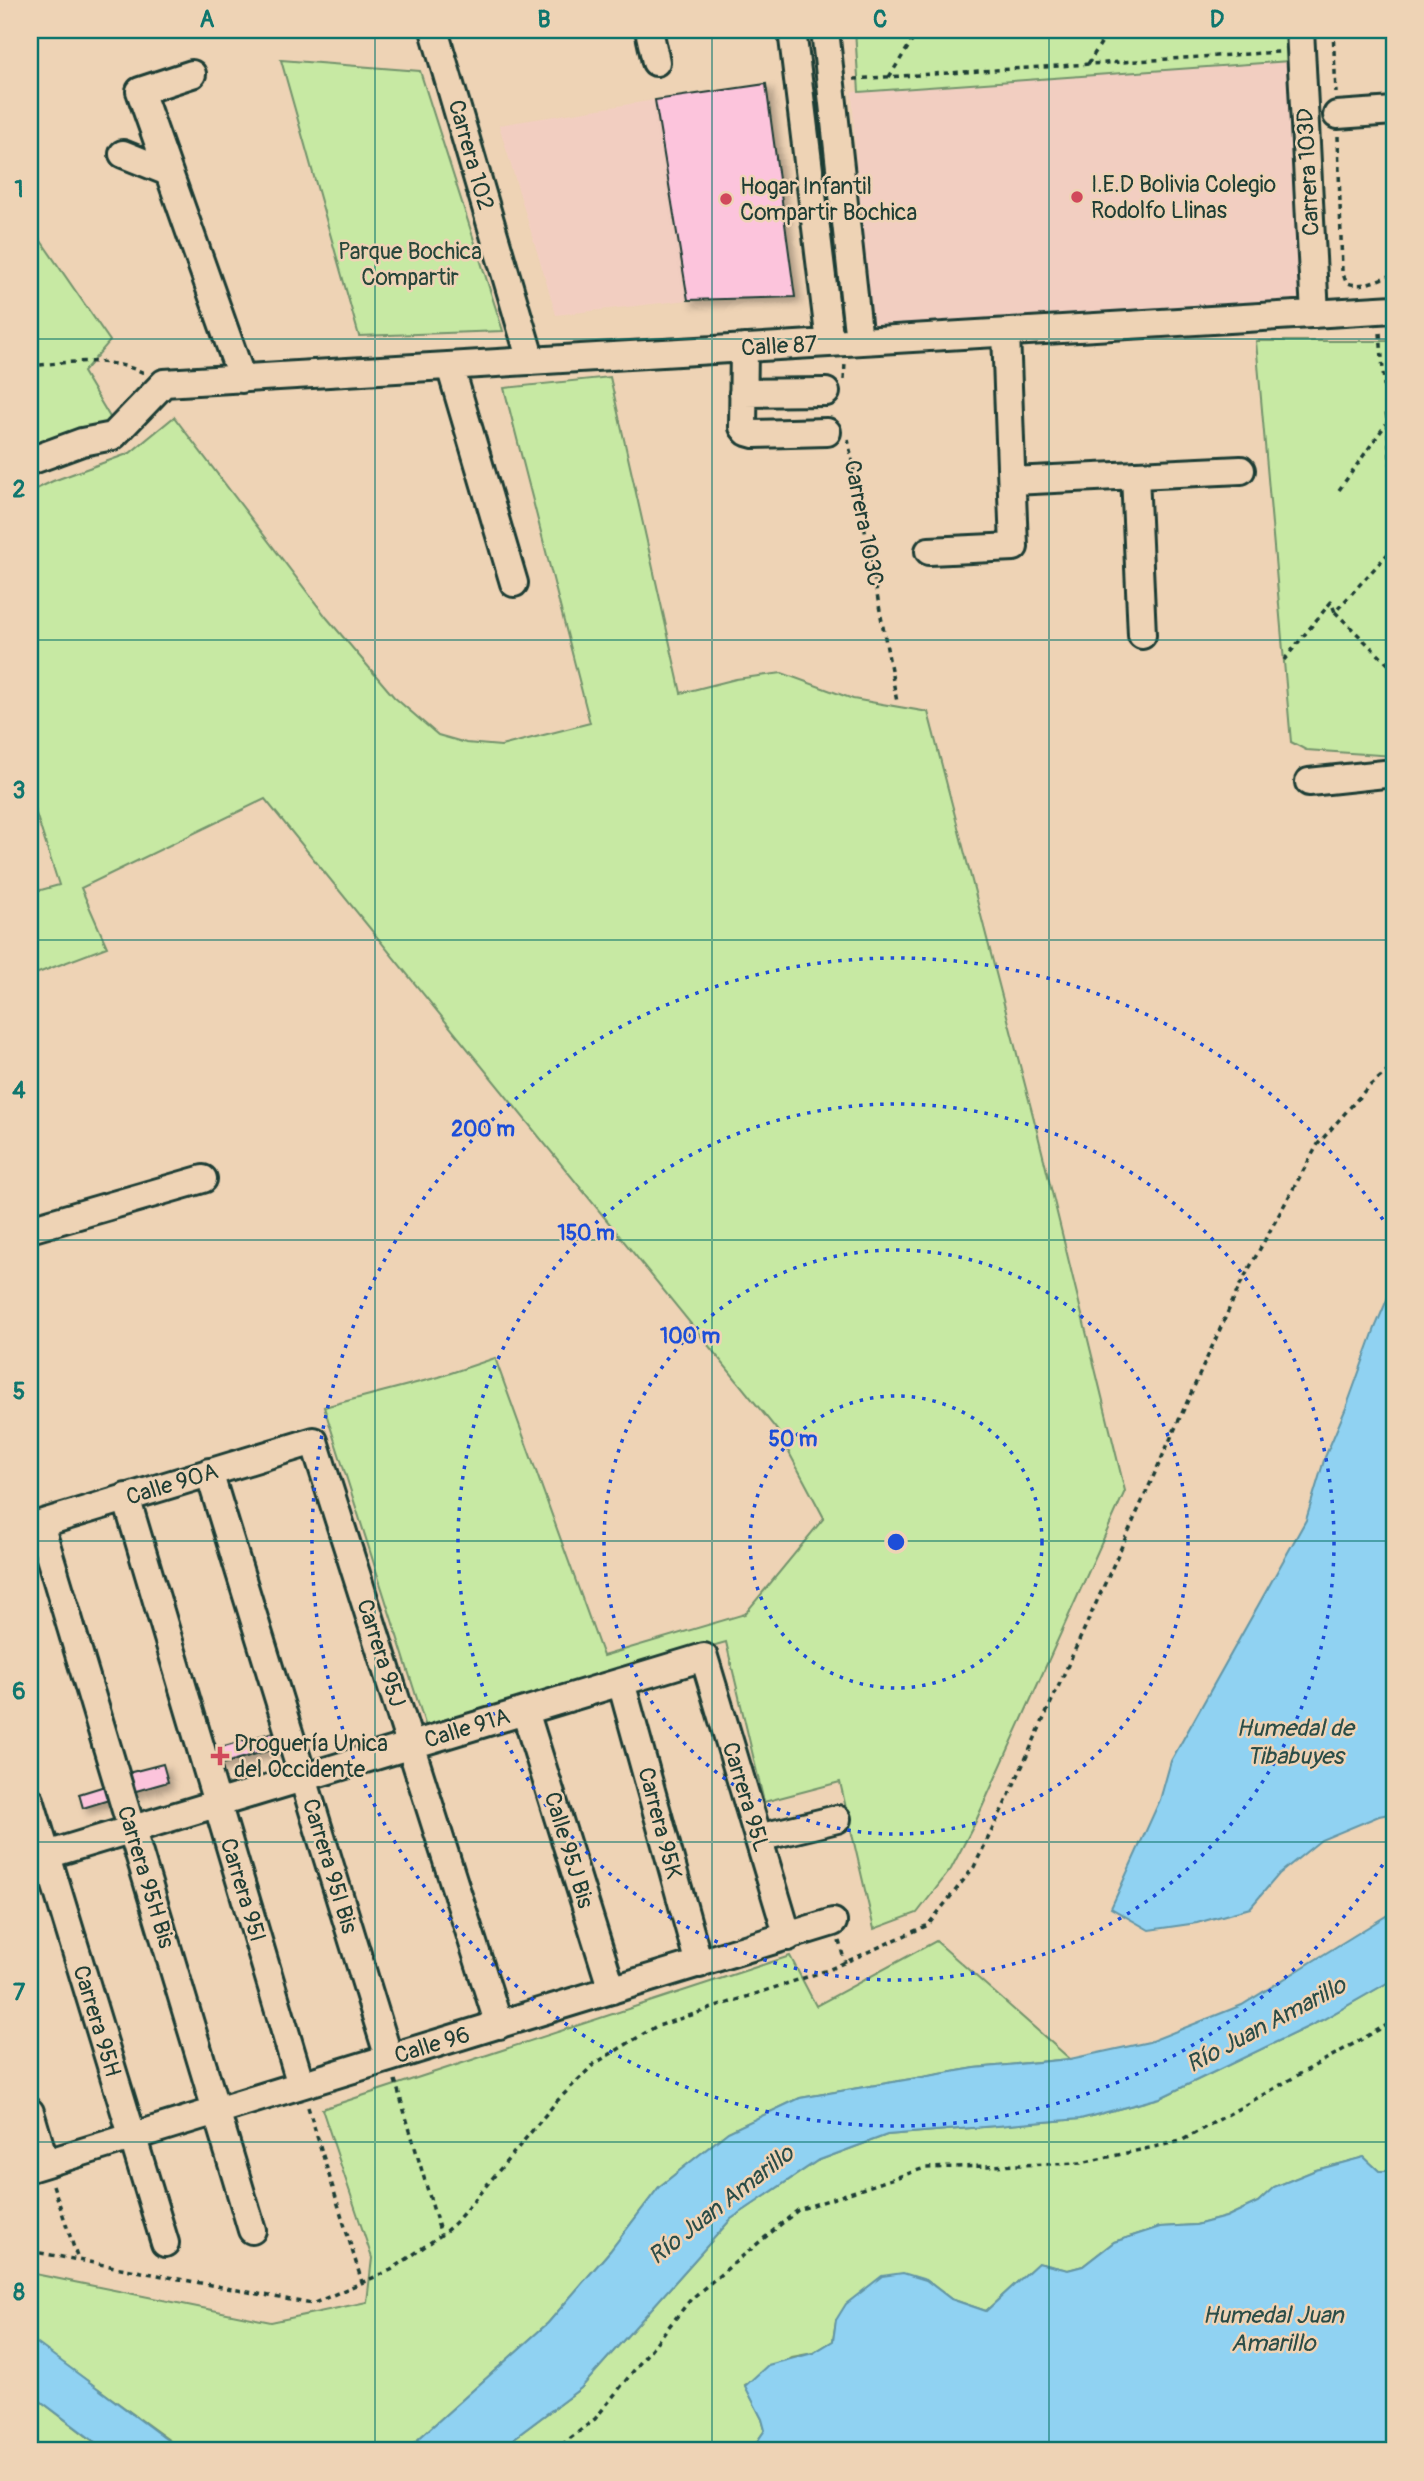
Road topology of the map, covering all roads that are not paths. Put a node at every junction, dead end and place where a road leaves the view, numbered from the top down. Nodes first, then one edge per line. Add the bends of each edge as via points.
1 (434, 30) edge
2 (649, 30) edge
3 (792, 30) edge
4 (825, 30) edge
5 (1301, 40) edge
6 (656, 62) dead end
7 (192, 74) dead end
8 (1394, 111) edge
9 (1338, 115) road end
10 (123, 154) dead end
11 (168, 172) junction
12 (1386, 309) edge
13 (1315, 314) junction
14 (1006, 333) junction
15 (845, 342) junction
16 (744, 348) junction
17 (531, 361) junction
18 (450, 366) junction
19 (242, 379) junction
20 (835, 388) road end
21 (743, 393) junction
22 (838, 435) road end
23 (30, 461) edge
24 (1241, 470) dead end
25 (1135, 475) junction
26 (1012, 481) junction
27 (929, 551) dead end
28 (514, 583) dead end
29 (1142, 635) dead end
30 (1394, 773) edge
31 (1309, 782) dead end
32 (202, 1179) dead end
33 (30, 1229) edge
34 (314, 1441) joint
35 (209, 1472) junction
36 (125, 1497) junction
37 (35, 1525) edge
38 (704, 1657) joint
39 (621, 1682) junction
40 (525, 1711) junction
41 (410, 1745) junction
42 (303, 1777) junction
43 (30, 1800) edge
44 (217, 1803) junction
45 (837, 1819) dead end
46 (131, 1829) junction
47 (758, 1838) junction
48 (38, 1857) edge
49 (833, 1922) dead end
50 (788, 1937) junction
51 (699, 1964) junction
52 (612, 1990) junction
53 (499, 2025) junction
54 (389, 2058) junction
55 (301, 2085) junction
56 (216, 2111) junction
57 (30, 2112) edge
58 (132, 2136) junction
59 (37, 2165) edge
60 (252, 2230) dead end
61 (165, 2243) dead end

1 - 17 street, Carrera 102
2 - 6 street
3 - 15 street
4 - 15 street
5 - 13 street, Carrera 103D
7 - 11 street via 140,91
8 - 9 street
10 - 11 street
11 - 19 street
12 - 13 street, Calle 87
13 - 14 street, Calle 87
14 - 15 street, Calle 87
14 - 26 street
15 - 16 street, Calle 87
16 - 17 street, Calle 87
16 - 21 street
17 - 18 street, Calle 87
18 - 19 street, Calle 87
18 - 28 street
19 - 23 street, Calle 87 via 164,383 113,436
20 - 21 street
21 - 22 street via 747,432
24 - 25 street
25 - 26 street
25 - 29 street
26 - 27 street via 1014,547
30 - 31 street
32 - 33 street
34 - 35 street, Calle 90A
34 - 41 street, Carrera 95J
35 - 36 street, Calle 90A
35 - 42 street, Carrera 95I Bis
36 - 37 street, Calle 90A
36 - 44 street, Carrera 95I
37 - 46 street, Carrera 95H Bis
38 - 39 street, Calle 91A
38 - 47 street, Carrera 95L
39 - 40 street, Calle 91A
39 - 51 street, Carrera 95K
40 - 41 street, Calle 91A
40 - 52 street, Calle 95J Bis
41 - 42 street, Calle 91A
41 - 53 street, Carrera 95J
42 - 44 street, Calle 91A
42 - 54 street, Carrera 95I Bis
43 - 48 street, Carrera 95H
44 - 46 street, Calle 91A
44 - 55 street, Carrera 95I
45 - 47 street
46 - 48 street, Calle 91A
46 - 56 street, Carrera 95H Bis
47 - 50 street, Carrera 95L
48 - 58 street, Carrera 95H
49 - 50 street, Calle 96
50 - 51 street, Calle 96
51 - 52 street, Calle 96
52 - 53 street, Calle 96
53 - 54 street, Calle 96
54 - 55 street, Calle 96
55 - 56 street, Calle 96
56 - 58 street, Calle 96
56 - 60 street, Carrera 95H Bis
57 - 59 street
58 - 59 street, Calle 96
58 - 61 street, Carrera 95H

